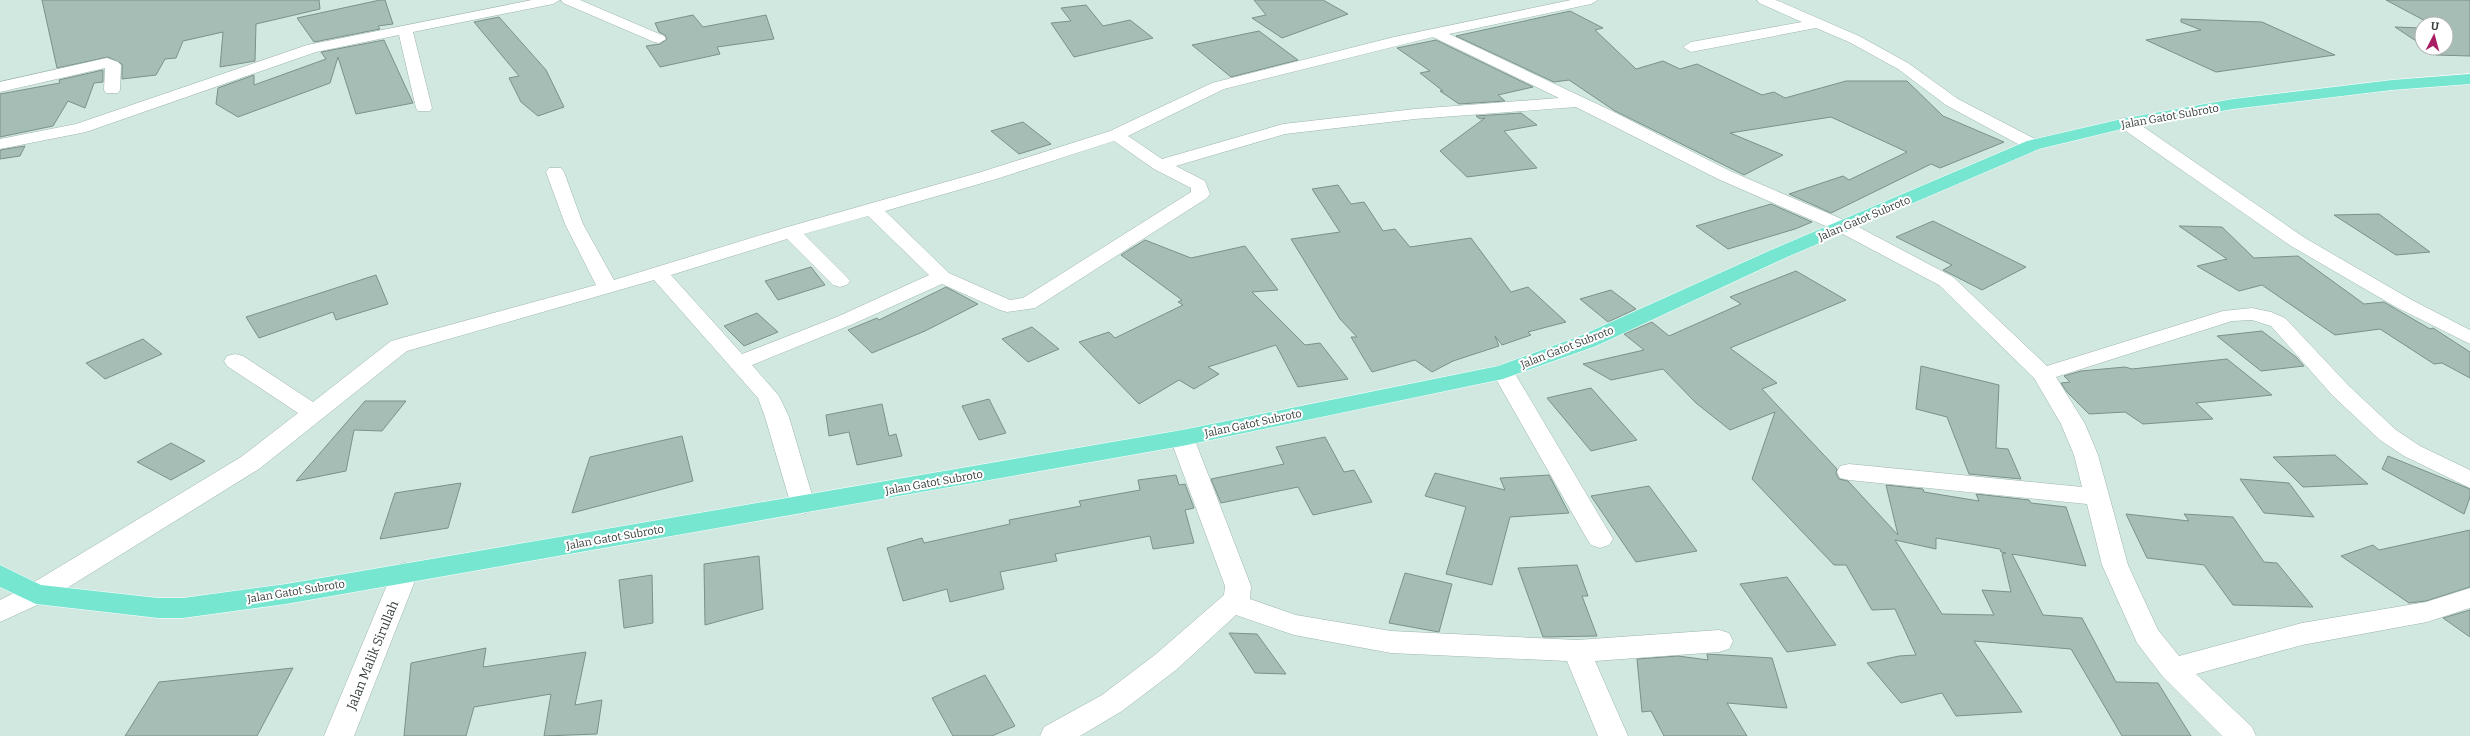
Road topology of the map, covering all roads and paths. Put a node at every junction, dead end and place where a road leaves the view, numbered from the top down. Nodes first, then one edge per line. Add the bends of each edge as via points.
1 (553, 0) edge
2 (568, 0) edge
3 (1591, 0) edge
4 (1764, 0) edge
5 (1818, 23) junction
6 (404, 30) junction
7 (1433, 32) junction
8 (659, 39) dead end
9 (1691, 47) dead end
10 (2470, 79) edge
11 (0, 87) edge
12 (112, 90) dead end
13 (1577, 102) junction
14 (424, 108) dead end
15 (2126, 123) junction
16 (1116, 135) junction
17 (0, 144) edge
18 (2033, 145) junction
19 (1160, 165) junction
20 (555, 172) dead end
21 (872, 209) junction
22 (1844, 227) junction
23 (791, 232) junction
24 (657, 272) junction
25 (942, 277) junction
26 (840, 281) dead end
27 (608, 288) junction
28 (2470, 338) edge
29 (235, 361) dead end
30 (740, 362) junction
31 (1503, 372) junction
32 (2044, 374) junction
33 (315, 414) junction
34 (1182, 438) junction
35 (1849, 472) dead end
36 (2470, 480) edge
37 (2096, 497) junction
38 (803, 505) junction
39 (1600, 539) dead end
40 (404, 574) junction
41 (0, 575) edge
42 (36, 594) junction
43 (2470, 598) edge
44 (1234, 604) junction
45 (0, 612) edge
46 (1719, 641) dead end
47 (1577, 651) junction
48 (2172, 669) junction
49 (339, 736) edge
50 (1055, 736) edge
51 (1613, 736) edge
52 (2241, 736) edge

1 - 6 street
2 - 8 street
3 - 7 street
4 - 5 street
5 - 9 street
5 - 18 street via 1896,62 1952,102
6 - 14 street
6 - 17 street via 312,48 80,128
7 - 13 street
7 - 16 street via 1218,86
10 - 15 main road, Jalan Gatot Subroto via 2324,92 2233,104
11 - 12 street via 107,64 113,65
13 - 19 street via 1415,114 1283,129
13 - 22 street via 1724,176
15 - 18 main road, Jalan Gatot Subroto
15 - 28 street via 2298,242 2403,303
16 - 19 street
16 - 21 street
18 - 22 main road, Jalan Gatot Subroto
19 - 25 street via 1199,185 1201,194 1028,304 1007,306
20 - 27 street via 574,224
21 - 23 street
21 - 25 street
22 - 31 main road, Jalan Gatot Subroto via 1778,254 1588,342
22 - 32 street via 1946,281
23 - 24 street
23 - 26 street
24 - 27 street
24 - 30 street
25 - 30 street via 846,320
27 - 33 street via 399,346
29 - 33 street
30 - 38 street via 768,396 777,417
31 - 34 main road, Jalan Gatot Subroto
31 - 39 street
32 - 36 street via 2230,314 2264,316 2278,322 2341,391 2388,435 2412,451
32 - 37 street via 2073,424 2086,455
33 - 42 street via 250,463
34 - 38 main road, Jalan Gatot Subroto
34 - 44 street via 1238,586
35 - 37 street
37 - 48 street via 2115,565 2147,636
38 - 40 main road, Jalan Gatot Subroto
40 - 42 main road, Jalan Gatot Subroto via 286,594 170,609
40 - 49 street, Jalan Malik Sirullah
41 - 42 main road, Jalan Gatot Subroto
42 - 45 street
43 - 48 street via 2427,612 2302,634
44 - 47 street via 1294,625 1391,642
44 - 50 street via 1166,662 1112,703
46 - 47 street
47 - 51 street
48 - 52 street

